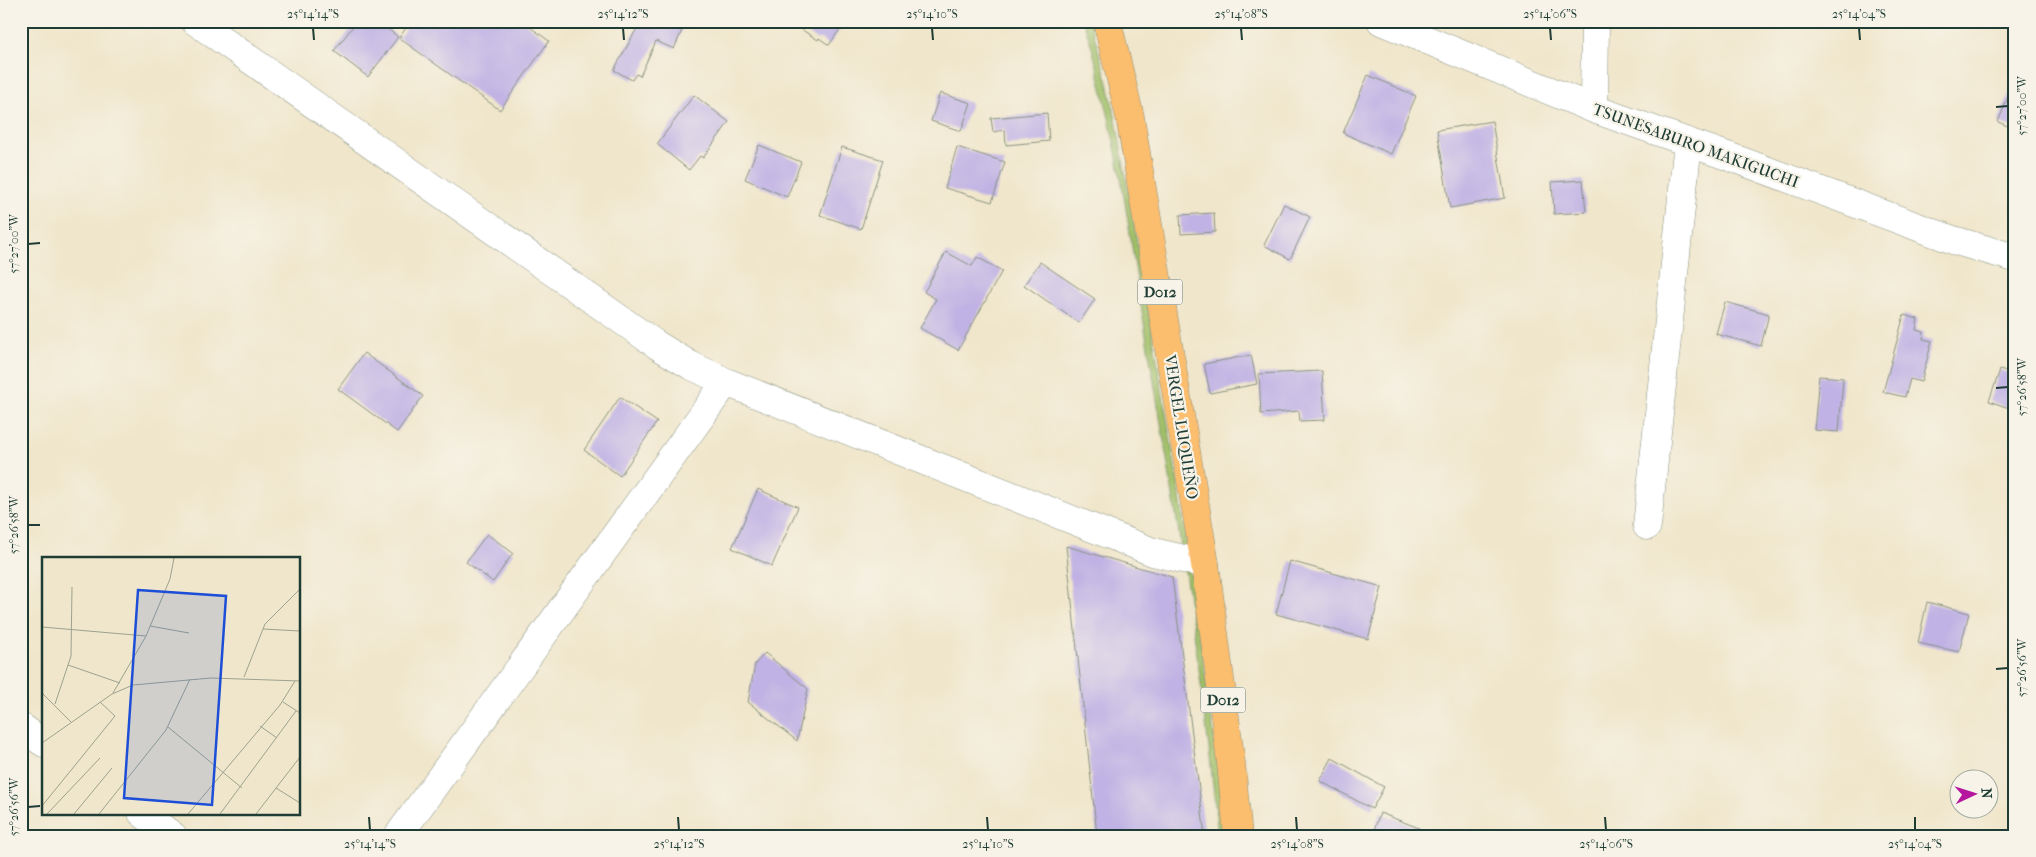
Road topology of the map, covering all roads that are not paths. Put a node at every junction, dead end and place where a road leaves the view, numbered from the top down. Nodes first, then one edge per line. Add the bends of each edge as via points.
1 (195, 21) edge
2 (1107, 21) edge
3 (1381, 21) edge
4 (1595, 21) edge
5 (1594, 109) junction
6 (1688, 142) junction
7 (2015, 258) edge
8 (726, 382) junction
9 (1647, 526) dead end
10 (1205, 564) junction
11 (21, 727) edge
12 (42, 742) edge
13 (143, 814) edge
14 (173, 836) edge
15 (398, 836) edge
16 (1238, 836) edge

1 - 8 street via 657,344
2 - 10 main road, VERGEL LUQUEÑO / D012 via 1130,117
3 - 5 street, TSUNESABURO MAKIGUCHI
4 - 5 street
5 - 6 street, TSUNESABURO MAKIGUCHI
6 - 7 street, TSUNESABURO MAKIGUCHI via 1953,240
6 - 9 street
8 - 10 street via 1153,552
8 - 15 street
10 - 16 main road, VERGEL LUQUEÑO / D012
11 - 12 street
13 - 14 street

